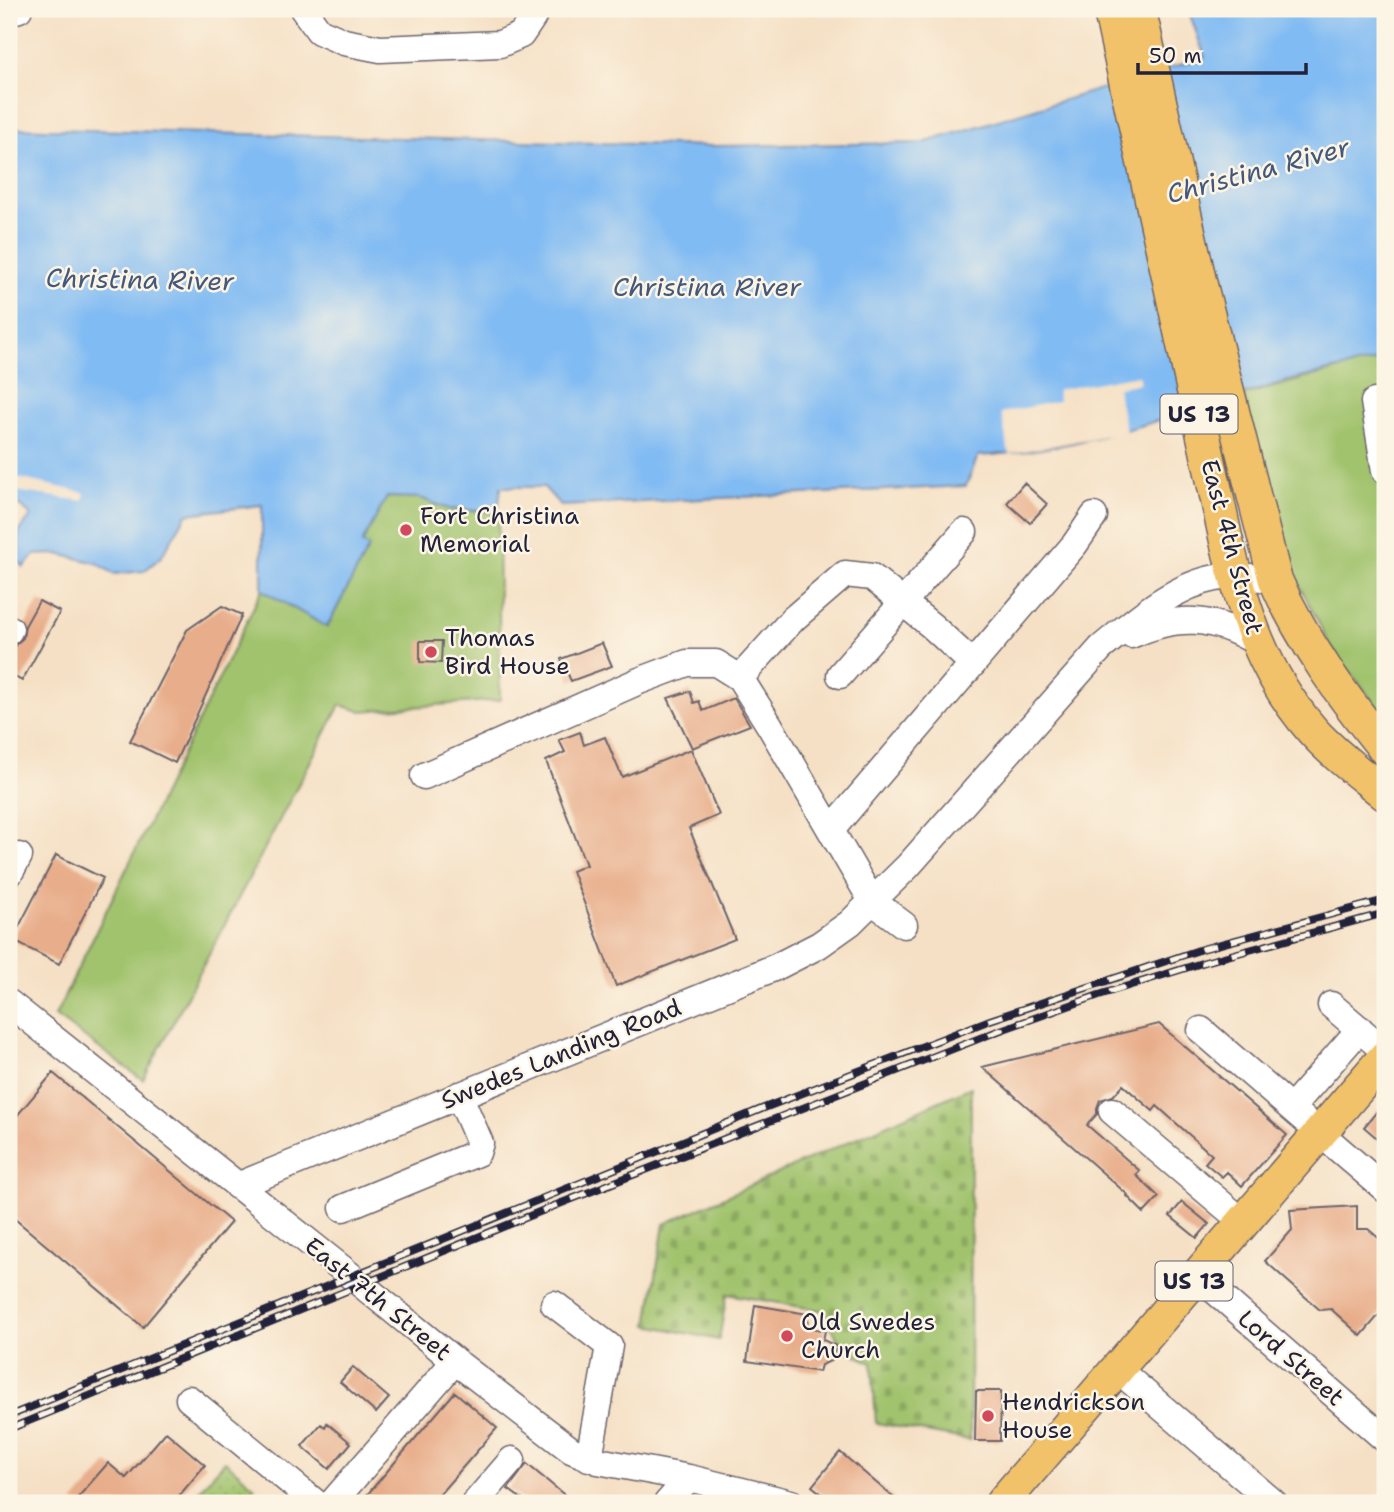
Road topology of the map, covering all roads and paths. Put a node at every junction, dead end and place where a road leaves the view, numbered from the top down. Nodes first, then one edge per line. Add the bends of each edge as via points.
1 (19, 9) edge
2 (303, 9) edge
3 (533, 9) edge
4 (1110, 9) edge
5 (1139, 9) edge
6 (9, 12) edge
7 (1374, 402) dead end
8 (1385, 471) edge
9 (1094, 516) dead end
10 (964, 532) dead end
11 (1235, 576) junction
12 (1275, 579) junction
13 (903, 602) junction
14 (1256, 642) junction
15 (1101, 648) junction
16 (973, 664) junction
17 (840, 675) dead end
18 (740, 678) junction
19 (1385, 749) edge
20 (424, 776) dead end
21 (1385, 794) edge
22 (831, 830) junction
23 (872, 901) junction
24 (904, 925) dead end
25 (9, 1003) edge
26 (1331, 1005) dead end
27 (1360, 1029) junction
28 (1200, 1030) dead end
29 (1385, 1051) edge
30 (1385, 1057) edge
31 (459, 1096) junction
32 (1291, 1108) junction
33 (1112, 1111) dead end
34 (1321, 1132) junction
35 (237, 1186) junction
36 (1385, 1189) edge
37 (343, 1208) dead end
38 (1243, 1222) junction
39 (1198, 1276) junction
40 (554, 1304) dead end
41 (455, 1362) junction
42 (1117, 1369) junction
43 (190, 1399) dead end
44 (1385, 1439) edge
45 (589, 1458) junction
46 (512, 1460) dead end
47 (689, 1478) junction
48 (316, 1503) edge
49 (332, 1503) edge
50 (475, 1503) edge
51 (667, 1503) edge
52 (792, 1503) edge
53 (1002, 1503) edge
54 (1274, 1503) edge

1 - 6 street
2 - 3 street via 319,31 380,49 500,44 521,34
4 - 11 main road, East 4th Street / US 13
5 - 12 main road, East 4th Street / US 13 via 1200,283
7 - 8 street
9 - 16 street
10 - 13 street
11 - 12 street, Swedes Landing Road
11 - 14 main road, East 4th Street / US 13
11 - 15 street, Swedes Landing Road via 1215,578 1152,607
12 - 19 main road, East 4th Street / US 13 via 1322,667
13 - 16 street
13 - 17 street
13 - 18 street via 872,577 845,574 793,619
14 - 15 street, Swedes Landing Road via 1240,632 1192,619 1171,620
14 - 21 main road, East 4th Street / US 13 via 1287,698 1313,731
15 - 23 street, Swedes Landing Road
16 - 22 street
18 - 20 street via 716,663 687,663
18 - 22 street
22 - 23 street
23 - 24 street
23 - 31 street, Swedes Landing Road via 819,945 776,967
25 - 35 street, East 7th Street
26 - 27 street
27 - 29 street
27 - 32 street
28 - 32 street
30 - 34 main road, US 13
31 - 35 street, Swedes Landing Road
31 - 37 street via 480,1143 477,1153
32 - 34 street
33 - 38 street
34 - 36 street
34 - 38 main road, US 13
35 - 41 street, East 7th Street
38 - 39 main road, US 13
39 - 42 main road, US 13
39 - 44 street, Lord Street
40 - 45 street via 609,1346
41 - 45 street, East 7th Street via 570,1450
41 - 49 street
42 - 53 main road, US 13
42 - 54 street
43 - 48 street
45 - 47 street, East 7th Street
46 - 50 street
47 - 51 street
47 - 52 street, East 7th Street

